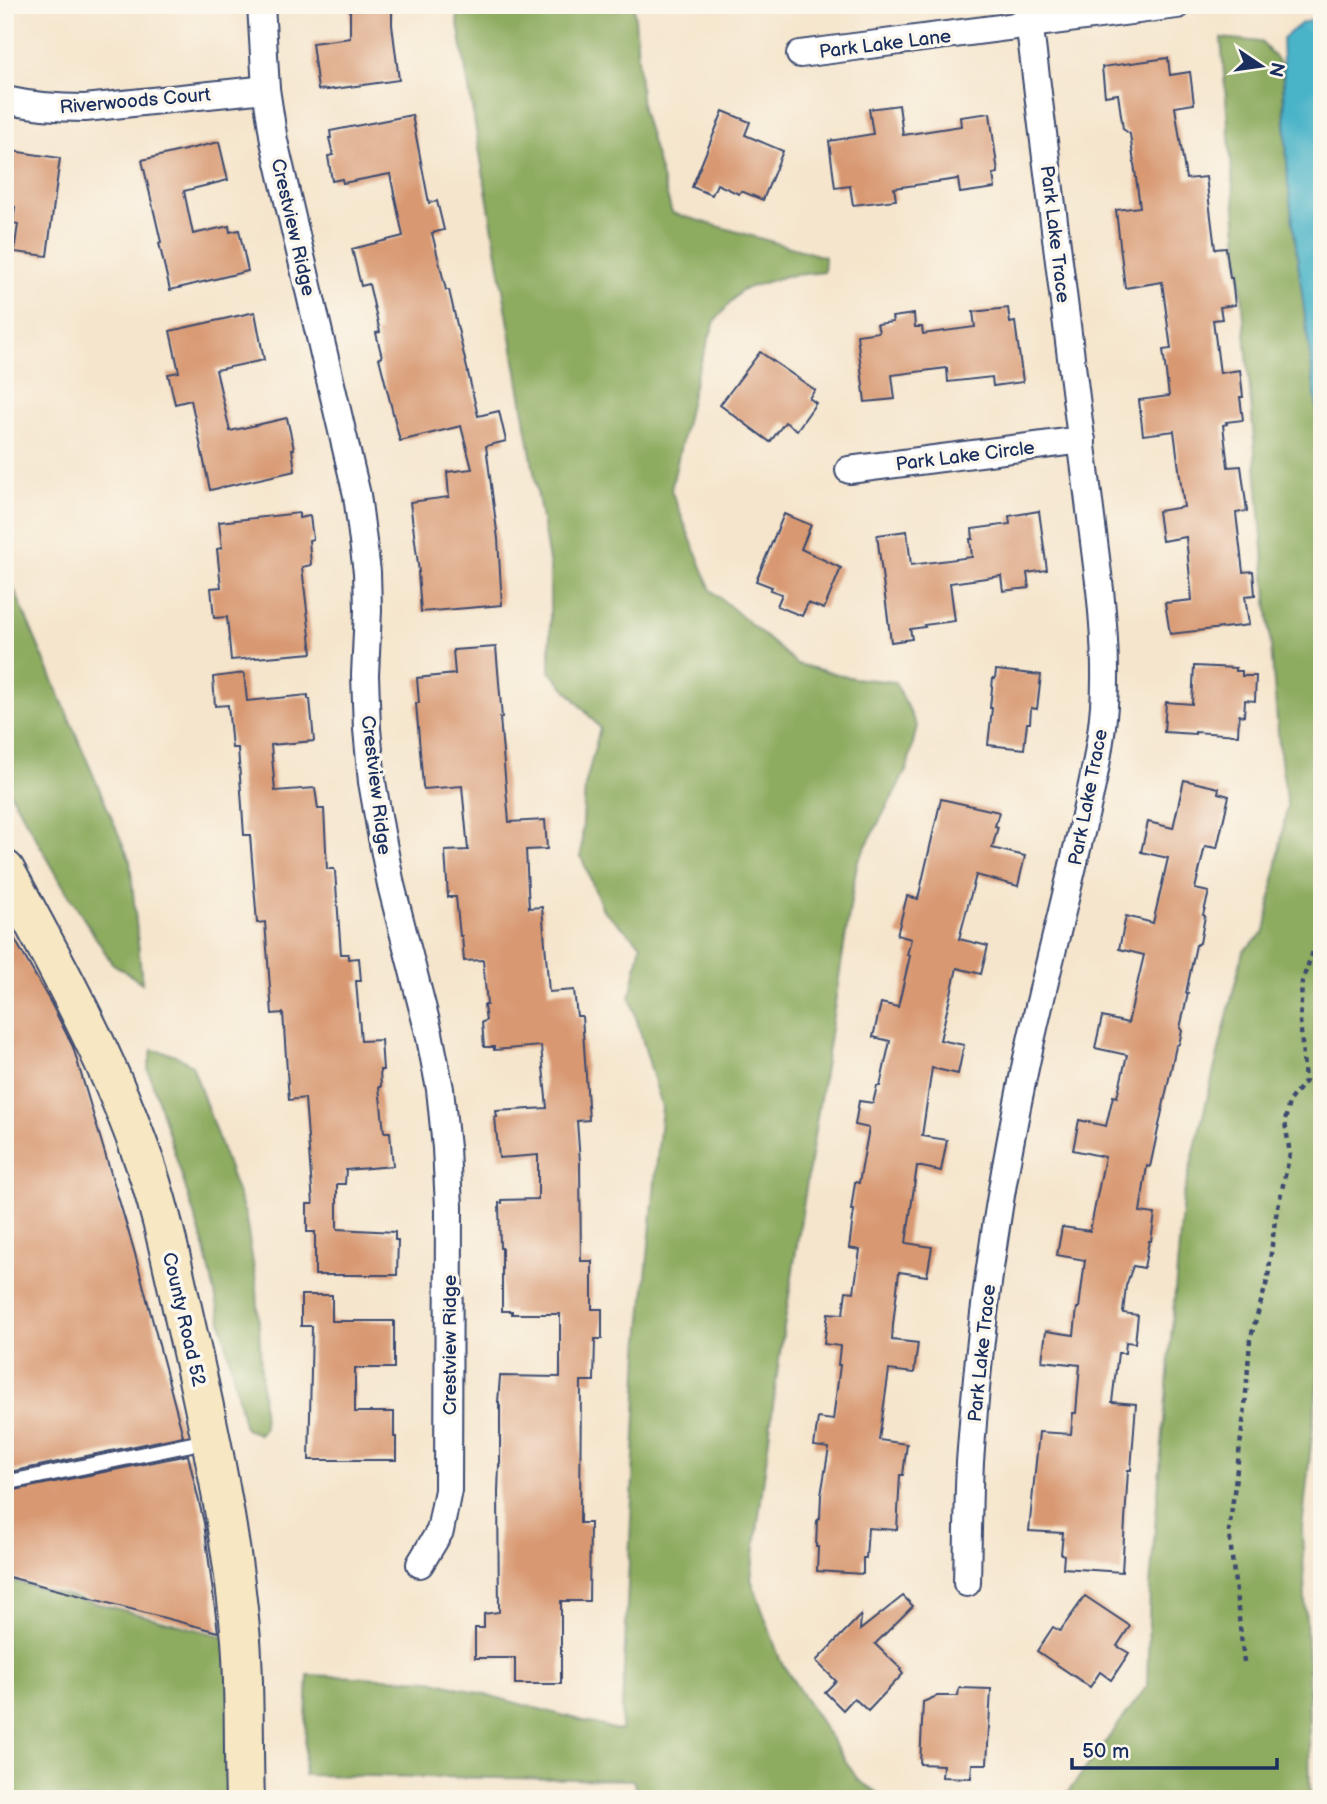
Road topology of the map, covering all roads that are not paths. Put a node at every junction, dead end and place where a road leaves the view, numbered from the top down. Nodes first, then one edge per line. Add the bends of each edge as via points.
1 (261, 5) edge
2 (1177, 5) edge
3 (1028, 15) edge
4 (800, 54) dead end
5 (265, 89) junction
6 (5, 100) edge
7 (1082, 440) junction
8 (849, 470) dead end
9 (5, 870) edge
10 (212, 1439) junction
11 (5, 1483) edge
12 (420, 1564) dead end
13 (967, 1583) dead end
14 (245, 1799) edge

1 - 5 street, Crestview Ridge
2 - 3 street, Park Lake Lane
3 - 4 street, Park Lake Lane
3 - 7 street, Park Lake Trace
5 - 6 street, Riverwoods Court via 85,107 56,108
5 - 12 street, Crestview Ridge via 357,495 369,610 365,675 372,782 391,885 429,1033 445,1136 448,1490 440,1531
7 - 8 street, Park Lake Circle
7 - 13 street, Park Lake Trace via 1104,629 1104,708 1089,801 1026,1063 995,1236 970,1464
9 - 10 main road, County Road 52 via 86,1025 140,1148 166,1237
10 - 11 lane
10 - 14 main road, County Road 52 via 241,1641

